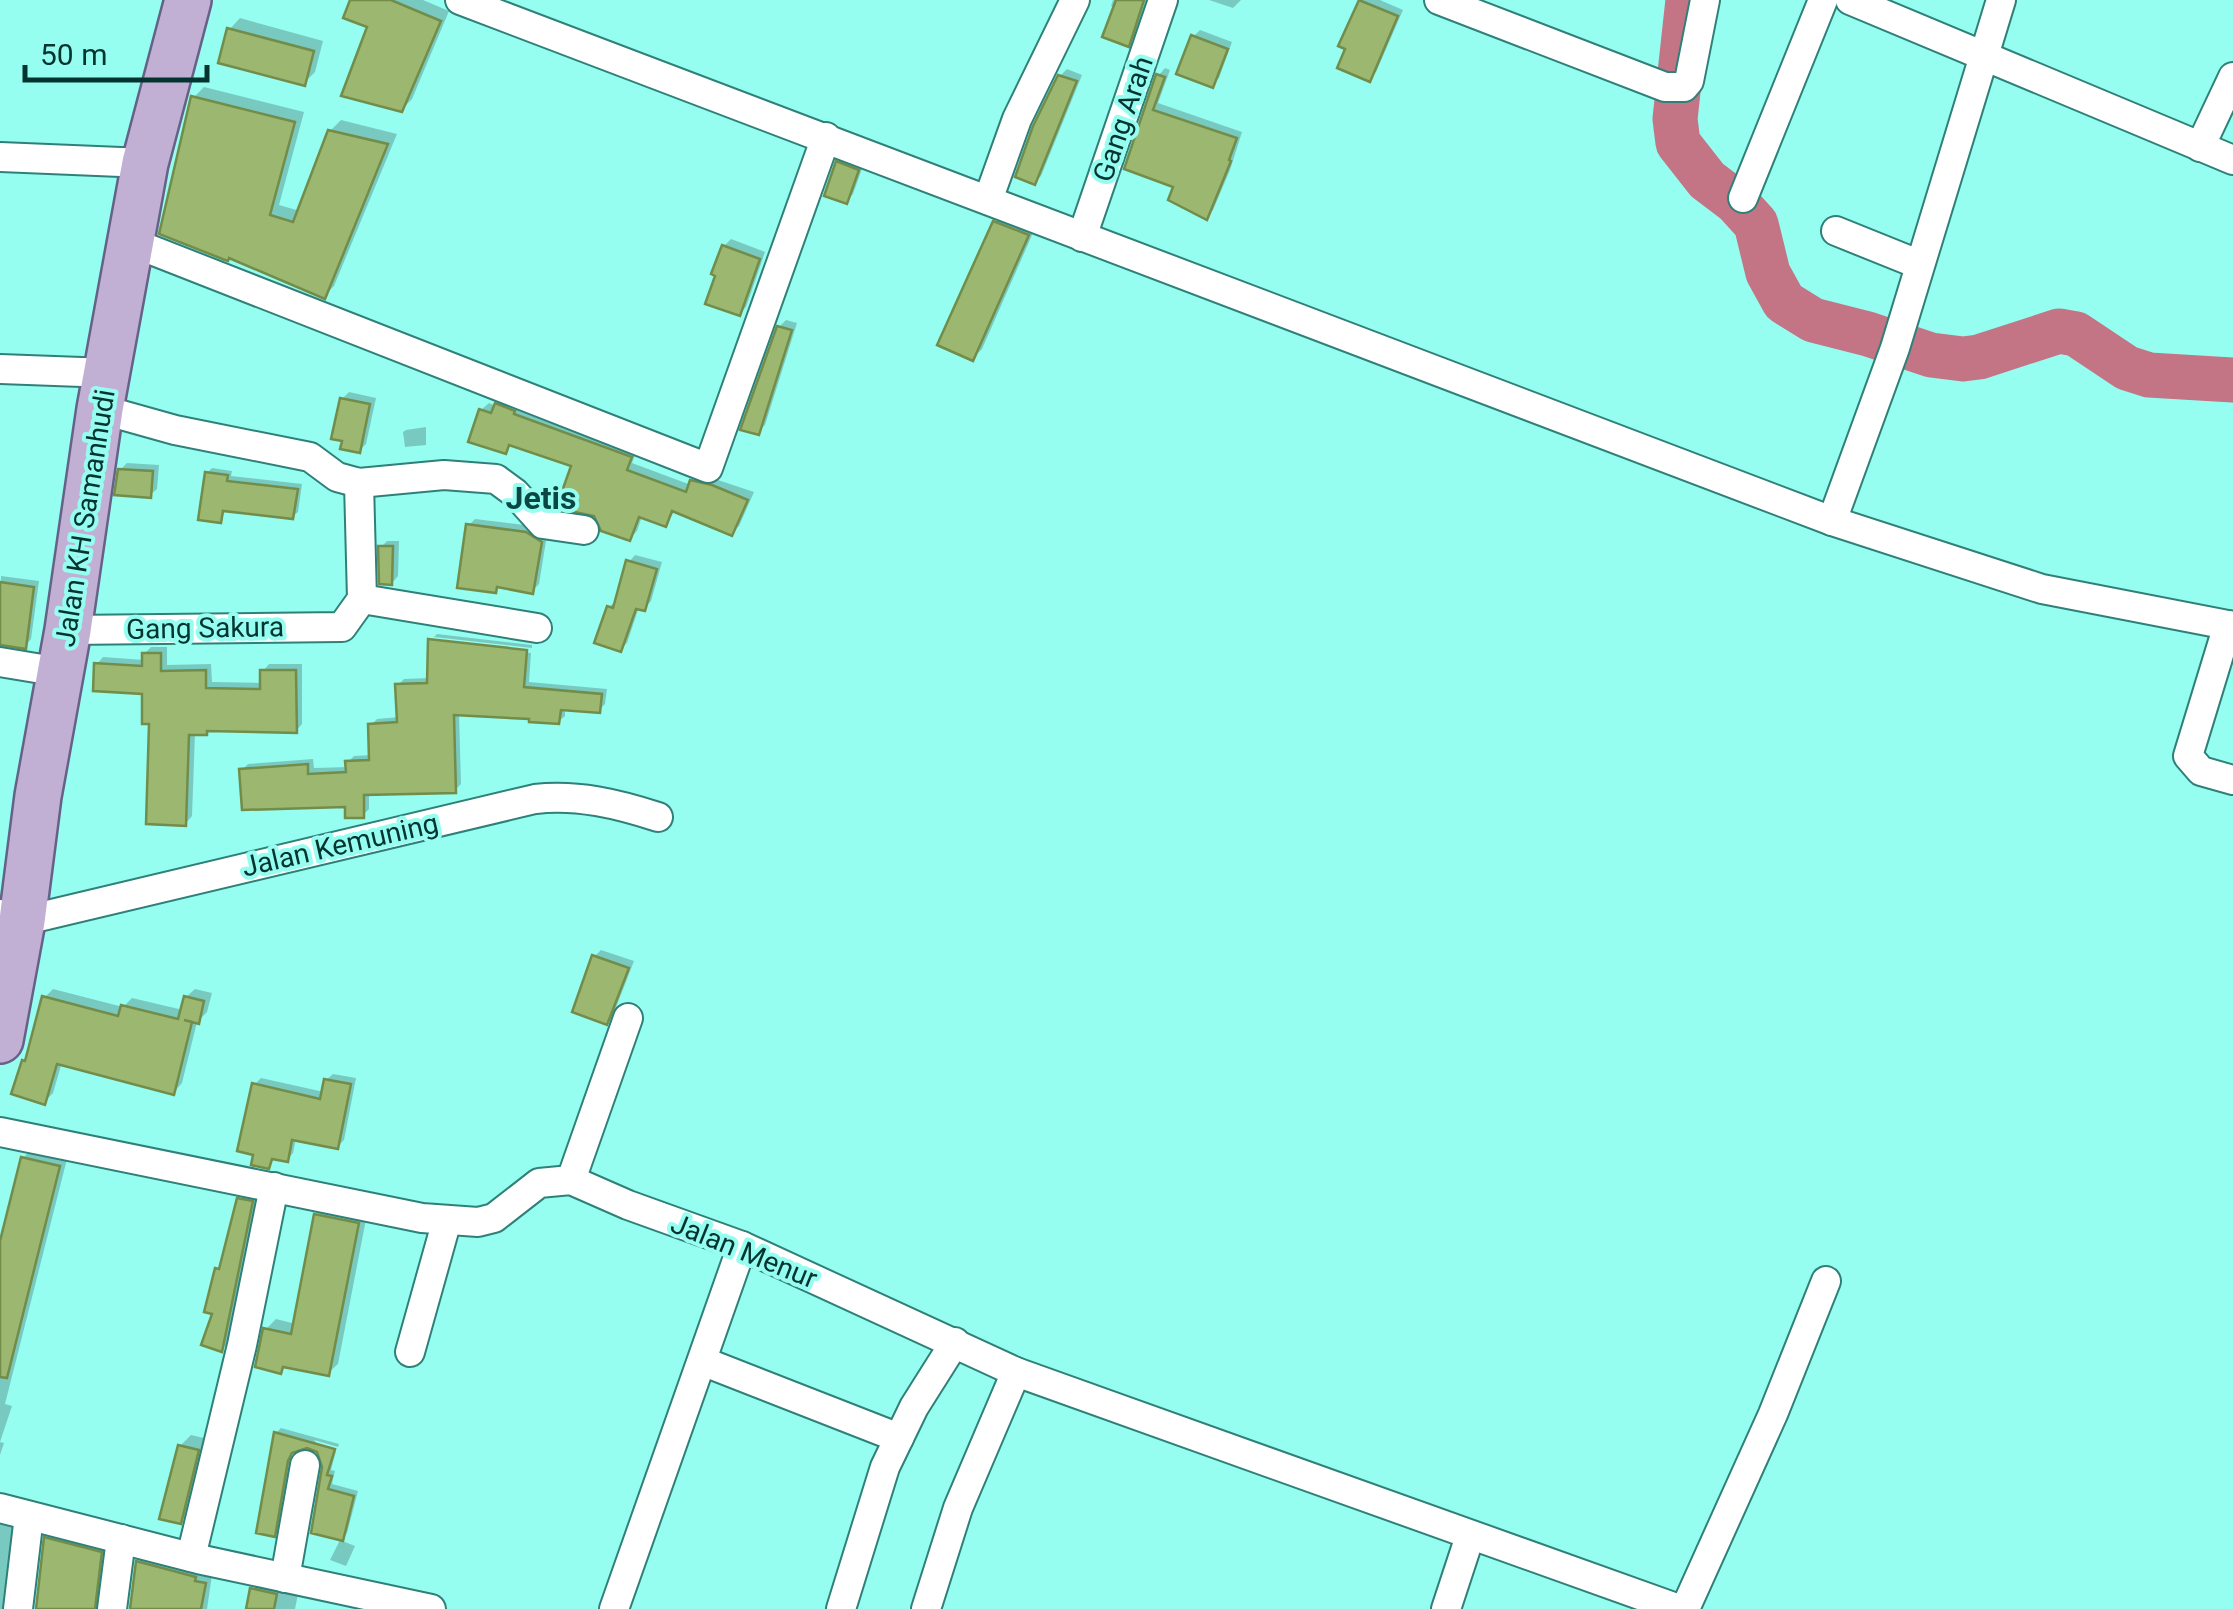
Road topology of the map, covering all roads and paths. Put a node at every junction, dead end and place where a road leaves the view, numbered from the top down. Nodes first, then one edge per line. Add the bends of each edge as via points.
1 (188, 0) edge
2 (460, 0) edge
3 (1075, 0) edge
4 (1163, 0) edge
5 (1439, 0) edge
6 (1706, 0) edge
7 (1822, 0) edge
8 (1850, 0) edge
9 (2000, 0) edge
10 (1982, 54) junction
11 (2233, 78) edge
12 (826, 137) junction
13 (2200, 146) junction
14 (0, 158) edge
15 (2233, 160) edge
16 (145, 163) junction
17 (1743, 198) dead end
18 (988, 200) junction
19 (1836, 230) dead end
20 (1082, 237) junction
21 (131, 242) junction
22 (1918, 264) junction
23 (0, 369) edge
24 (104, 391) junction
25 (359, 484) junction
26 (1832, 520) junction
27 (584, 530) dead end
28 (362, 599) junction
29 (2231, 626) edge
30 (537, 628) dead end
31 (64, 651) junction
32 (0, 662) edge
33 (2233, 780) edge
34 (658, 816) dead end
35 (11, 918) edge
36 (628, 1018) dead end
37 (0, 1040) edge
38 (0, 1132) edge
39 (570, 1180) junction
40 (274, 1187) junction
41 (447, 1220) junction
42 (742, 1246) junction
43 (1826, 1281) dead end
44 (955, 1342) junction
45 (410, 1352) dead end
46 (702, 1362) junction
47 (1016, 1372) junction
48 (899, 1438) junction
49 (305, 1465) dead end
50 (0, 1508) edge
51 (29, 1516) junction
52 (1470, 1536) junction
53 (121, 1538) junction
54 (191, 1557) junction
55 (300, 1590) edge
56 (401, 1606) edge
57 (18, 1609) edge
58 (112, 1609) edge
59 (431, 1609) edge
60 (614, 1609) edge
61 (841, 1609) edge
62 (926, 1609) edge
63 (1446, 1609) edge
64 (1682, 1609) edge

1 - 16 main road, Jalan KH Samanhudi
2 - 12 street
3 - 18 street via 1016,119
4 - 20 street, Gang Arah
5 - 6 street via 1674,87 1693,72
7 - 17 street
8 - 10 street
9 - 10 street
10 - 13 street
10 - 22 street
11 - 13 street
12 - 18 street
12 - 21 street via 708,468
13 - 15 street
14 - 16 street
16 - 21 main road, Jalan KH Samanhudi
18 - 20 street
19 - 22 street
20 - 26 street
21 - 24 main road, Jalan KH Samanhudi
22 - 26 street
23 - 24 street
24 - 25 street via 175,430 310,457
24 - 31 main road, Jalan KH Samanhudi
25 - 27 street via 481,475 515,493 543,524
25 - 28 street
26 - 29 street via 2042,589
28 - 30 street
28 - 31 street, Gang Sakura via 342,627
29 - 33 street via 2188,756 2202,772
31 - 32 street, Gang Sakura
31 - 35 main road, Jalan KH Samanhudi
34 - 35 street, Jalan Kemuning via 616,804 534,799
35 - 37 main road, Jalan KH Samanhudi
36 - 39 street
38 - 40 street
39 - 41 street via 540,1182 494,1218
39 - 42 street, Jalan Menur
40 - 41 street
40 - 54 street
41 - 45 street
42 - 44 street, Jalan Menur
42 - 46 street
43 - 64 street
44 - 47 street, Jalan Menur
44 - 48 street
46 - 48 street
46 - 60 street
47 - 52 street, Jalan Menur
47 - 62 street via 958,1508
48 - 61 street via 874,1496
49 - 55 street
50 - 51 street
51 - 53 street
51 - 57 street
52 - 63 street
52 - 64 street, Jalan Menur
53 - 54 street
53 - 58 street
54 - 55 street
55 - 56 street
56 - 59 street

